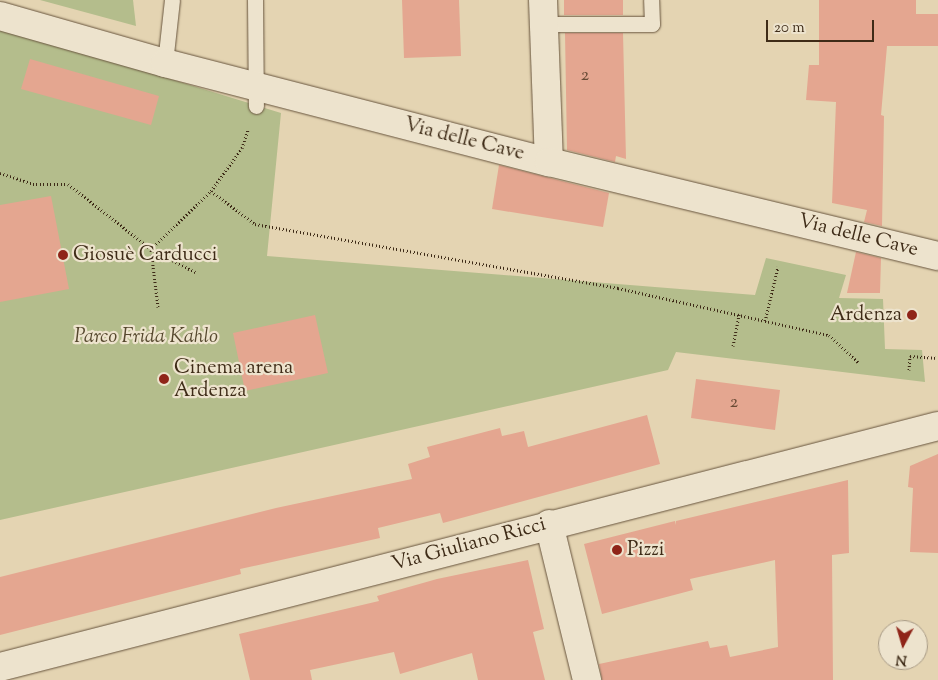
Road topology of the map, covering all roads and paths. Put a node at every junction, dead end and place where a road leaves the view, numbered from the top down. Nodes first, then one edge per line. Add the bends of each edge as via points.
1 (172, 0) edge
2 (255, 0) edge
3 (651, 0) edge
4 (0, 11) edge
5 (544, 12) edge
6 (165, 63) junction
7 (257, 97) junction
8 (549, 162) junction
9 (0, 173) edge
10 (211, 191) junction
11 (150, 249) junction
12 (935, 255) edge
13 (778, 267) dead end
14 (195, 272) dead end
15 (158, 307) dead end
16 (740, 315) junction
17 (765, 321) junction
18 (733, 346) dead end
19 (938, 358) edge
20 (858, 362) dead end
21 (909, 370) dead end
22 (938, 426) edge
23 (549, 524) junction
24 (0, 667) edge
25 (587, 680) edge

1 - 6 lane
2 - 7 lane
3 - 5 lane via 652,24
4 - 6 street, Via delle Cave
5 - 8 street
6 - 7 street, Via delle Cave
7 - 8 street, Via delle Cave
7 - 10 path via 242,148
8 - 12 street, Via delle Cave
9 - 11 path via 33,184 68,184
10 - 11 path
10 - 16 path via 255,224 618,288
11 - 14 path
11 - 15 path
13 - 17 path
16 - 17 path
16 - 18 path
17 - 20 path via 829,335
19 - 21 path via 910,356
22 - 23 street, Via Giuliano Ricci
23 - 24 street, Via Giuliano Ricci
23 - 25 street

